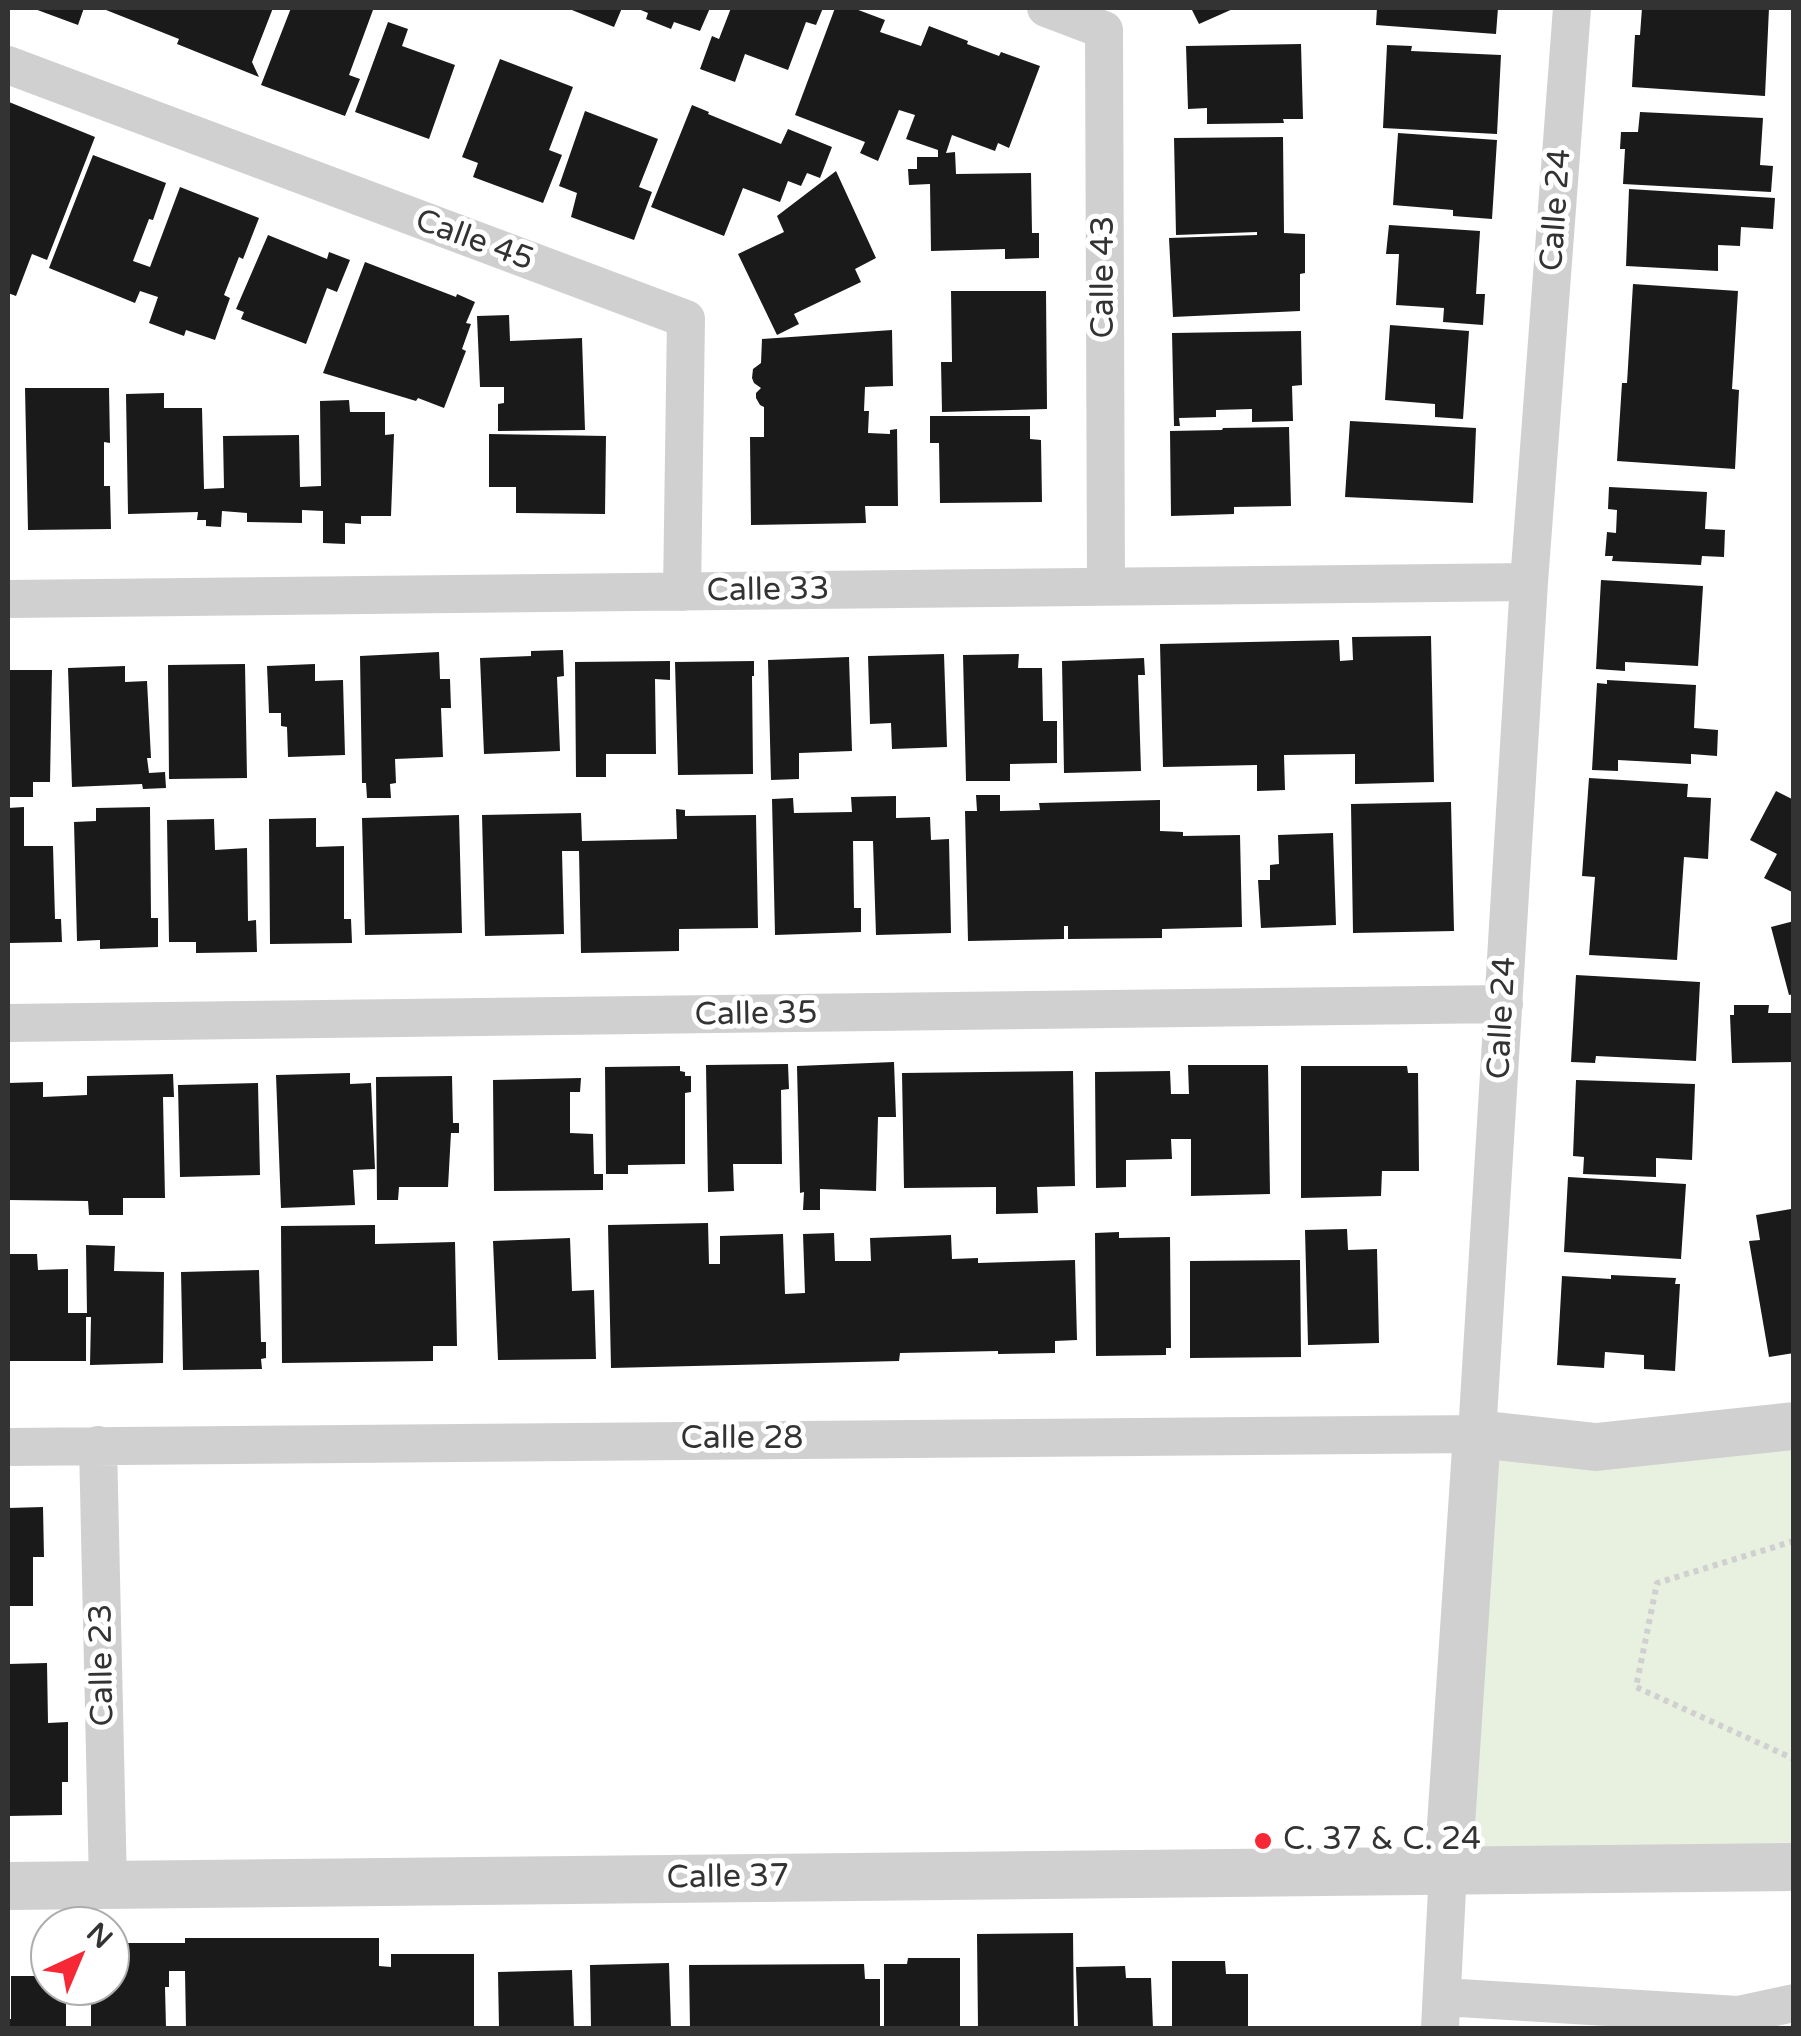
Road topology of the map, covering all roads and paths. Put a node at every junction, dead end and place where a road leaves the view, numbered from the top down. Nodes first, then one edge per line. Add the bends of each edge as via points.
1 (1046, 8) edge
2 (1572, 8) edge
3 (8, 65) edge
4 (1529, 582) junction
5 (1106, 586) junction
6 (682, 592) junction
7 (8, 599) edge
8 (1504, 1004) junction
9 (8, 1023) edge
10 (1794, 1426) edge
11 (1477, 1434) junction
12 (8, 1446) edge
13 (98, 1446) junction
14 (1794, 1542) edge
15 (1794, 1759) edge
16 (1794, 1867) edge
17 (1448, 1870) junction
18 (108, 1885) junction
19 (8, 1886) edge
20 (1794, 2003) edge
21 (1441, 2013) edge

1 - 5 street, Calle 43 via 1104,30
2 - 4 street, Calle 24
3 - 6 street, Calle 45 via 686,319
4 - 5 street, Calle 33
4 - 8 street, Calle 24
5 - 6 street, Calle 33
6 - 7 street, Calle 33
8 - 9 street, Calle 35
8 - 11 street, Calle 24
10 - 11 street via 1596,1446
11 - 13 street, Calle 28
11 - 17 street, Calle 24
12 - 13 street, Calle 28
13 - 18 street, Calle 23
14 - 15 path via 1656,1584 1636,1687
16 - 17 street, Calle 37
17 - 18 street, Calle 37
17 - 21 street, Calle 24
18 - 19 street, Calle 37
20 - 21 street via 1738,2016

